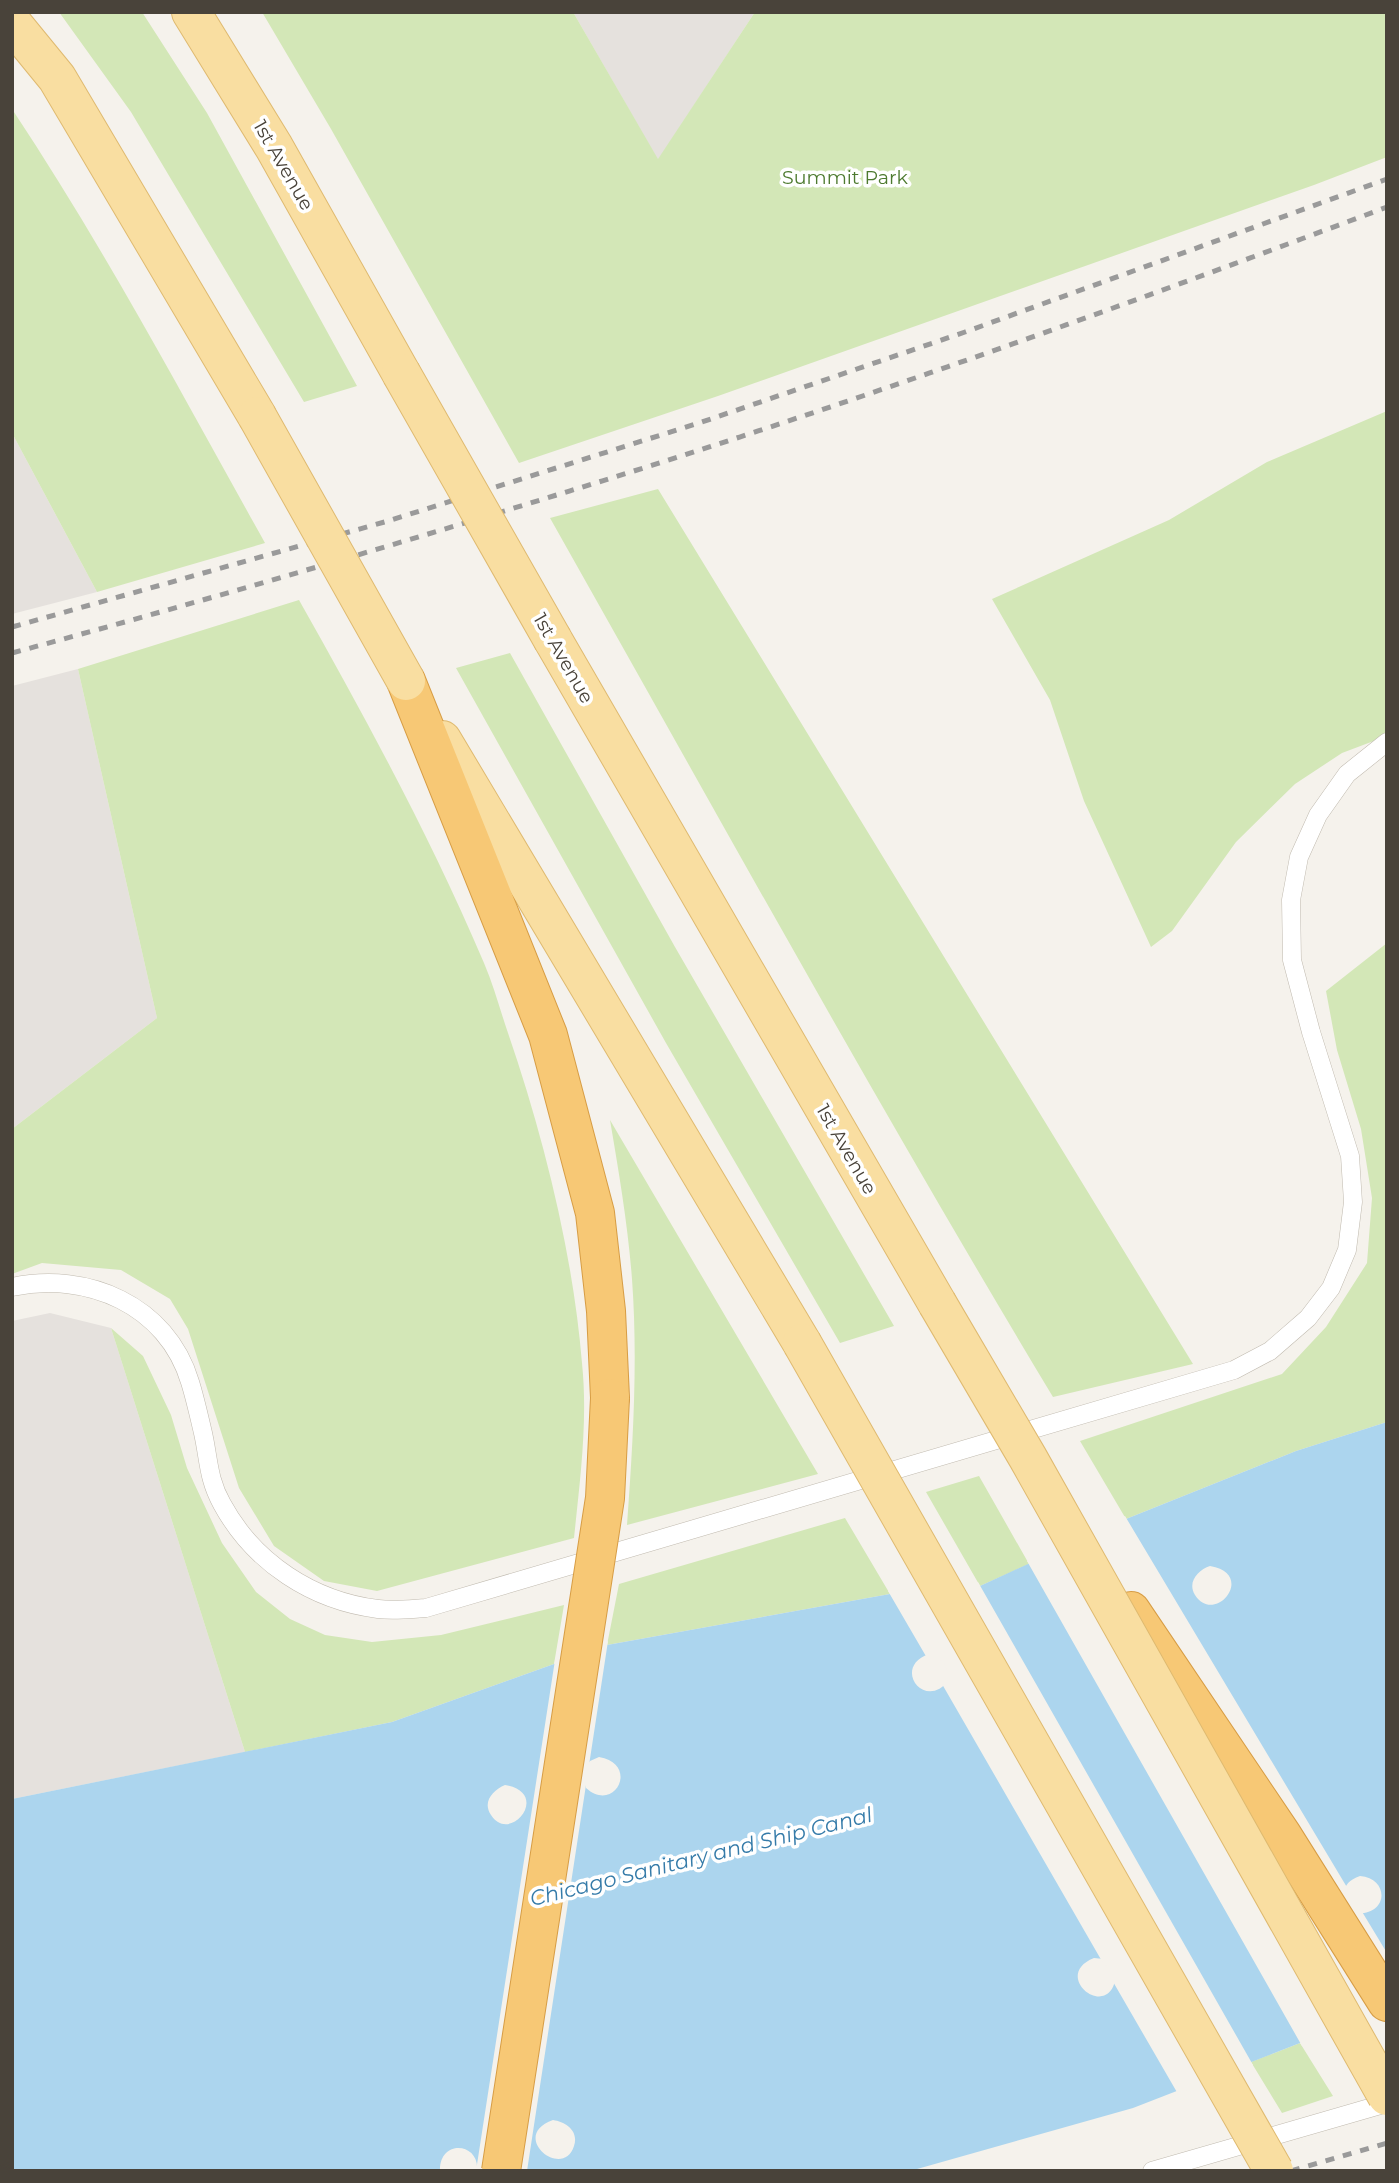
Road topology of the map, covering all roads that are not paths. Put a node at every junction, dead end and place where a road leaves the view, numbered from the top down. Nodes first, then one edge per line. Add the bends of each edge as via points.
1 (191, 12) edge
2 (12, 23) edge
3 (406, 681) junction
4 (1387, 742) edge
5 (12, 1287) edge
6 (1028, 1458) junction
7 (1387, 2002) edge
8 (1387, 2096) edge
9 (1387, 2103) edge
10 (501, 2171) edge
11 (1152, 2171) edge
12 (1274, 2171) edge

1 - 6 main road, 1st Avenue, bridge via 274,146 553,640
2 - 3 main road, bridge via 57,78 257,416
3 - 10 highway, bridge via 548,1035 595,1213 606,1311 610,1398 605,1498
3 - 12 main road, bridge via 802,1343
4 - 5 lane via 1347,774 1318,815 1299,858 1291,900 1292,960 1350,1156 1353,1202 1347,1250 1331,1288 1308,1318 1270,1351 1234,1370 426,1608 381,1610 317,1593 277,1570 245,1540 209,1474 189,1380 177,1350 154,1321 97,1289 63,1282
6 - 7 highway, bridge via 1283,1835
6 - 8 main road, 1st Avenue, bridge
9 - 11 lane

